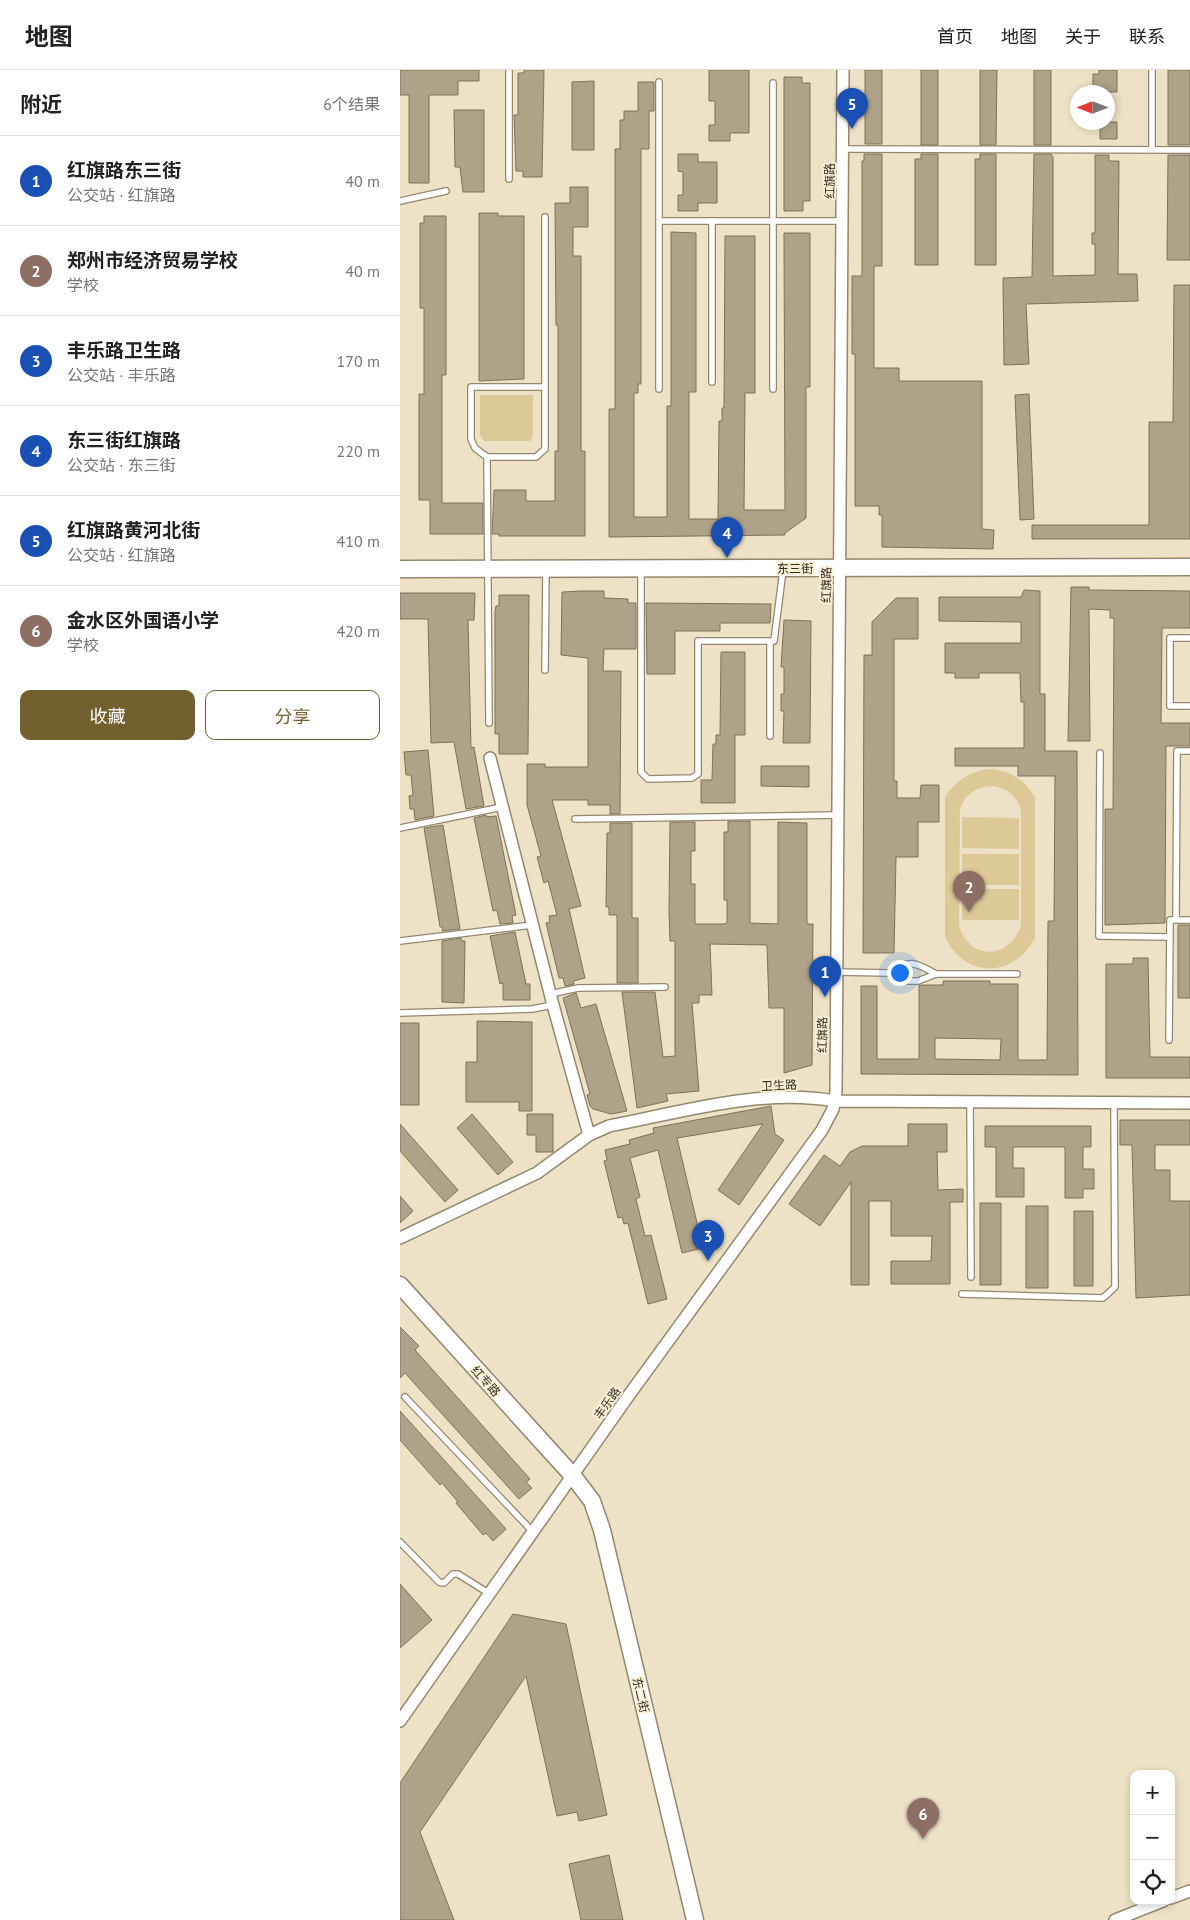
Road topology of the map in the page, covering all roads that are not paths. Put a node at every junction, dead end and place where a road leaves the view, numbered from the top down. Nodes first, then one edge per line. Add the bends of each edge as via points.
1 (509, 70) edge
2 (843, 70) edge
3 (1152, 70) edge
4 (660, 82) dead end
5 (773, 82) dead end
6 (843, 149) junction
7 (1152, 150) junction
8 (1190, 150) edge
9 (509, 179) dead end
10 (446, 191) dead end
11 (400, 202) edge
12 (545, 217) dead end
13 (659, 221) junction
14 (712, 221) junction
15 (773, 221) junction
16 (843, 221) junction
17 (712, 382) dead end
18 (545, 387) junction
19 (659, 388) dead end
20 (773, 388) dead end
21 (487, 457) junction
22 (1190, 567) edge
23 (487, 568) junction
24 (546, 568) junction
25 (641, 568) junction
26 (783, 568) junction
27 (840, 568) junction
28 (400, 569) edge
29 (1190, 638) edge
30 (770, 641) junction
31 (545, 670) dead end
32 (1190, 706) edge
33 (489, 723) dead end
34 (770, 736) dead end
35 (1190, 751) edge
36 (1100, 753) dead end
37 (490, 758) dead end
38 (502, 807) junction
39 (838, 815) junction
40 (575, 819) dead end
41 (400, 828) edge
42 (1176, 920) junction
43 (1190, 920) edge
44 (532, 924) junction
45 (1169, 937) junction
46 (400, 941) edge
47 (837, 972) junction
48 (889, 973) junction
49 (936, 974) junction
50 (1017, 974) dead end
51 (666, 987) dead end
52 (551, 1000) junction
53 (400, 1013) edge
54 (1169, 1040) dead end
55 (835, 1101) junction
56 (970, 1102) junction
57 (1114, 1103) junction
58 (1190, 1103) edge
59 (589, 1135) junction
60 (400, 1238) edge
61 (970, 1278) dead end
62 (400, 1285) edge
63 (962, 1294) dead end
64 (405, 1397) dead end
65 (573, 1476) junction
66 (533, 1532) junction
67 (400, 1542) edge
68 (490, 1594) junction
69 (400, 1721) edge
70 (1190, 1891) edge
71 (1175, 1897) edge
72 (1153, 1905) edge
73 (695, 1920) edge
74 (1115, 1920) edge

1 - 9 lane
2 - 6 street, 红旗路
3 - 7 lane
4 - 13 lane
5 - 15 lane
6 - 7 lane
6 - 16 street, 红旗路
7 - 8 lane
10 - 11 lane
12 - 18 lane
13 - 14 lane
13 - 19 lane
14 - 15 lane
14 - 17 lane
15 - 16 lane
15 - 20 lane
16 - 27 street, 红旗路
18 - 21 lane via 545,449 536,457
18 - 21 lane via 471,387 471,439 475,448
21 - 23 lane
22 - 27 street, 东三街
23 - 24 street, 东三街
23 - 28 street, 东三街
23 - 33 lane
24 - 25 street, 东三街
24 - 31 lane
25 - 26 street, 东三街
25 - 30 lane via 641,772 648,778 692,778 698,774 698,641
26 - 27 street, 东三街
26 - 30 lane via 774,641
27 - 39 street, 红旗路
29 - 32 lane via 1170,638 1170,706
30 - 34 lane
35 - 42 lane via 1177,750
36 - 45 lane via 1099,936
37 - 38 street
38 - 41 lane
38 - 44 street
39 - 40 lane
39 - 47 street, 红旗路
42 - 43 lane
42 - 45 lane via 1170,920
44 - 46 lane
44 - 52 street
45 - 54 lane
47 - 48 lane
47 - 55 street, 红旗路
48 - 49 lane via 908,982
48 - 49 lane via 897,966 910,963
49 - 50 lane
51 - 52 lane via 578,988
52 - 53 lane via 532,1009
52 - 59 street
55 - 56 street, 卫生路
55 - 59 street, 卫生路 via 793,1096 737,1102 609,1126
55 - 65 street, 丰乐路 via 822,1130
56 - 57 street, 卫生路
56 - 61 lane
57 - 58 street, 卫生路
57 - 63 lane via 1115,1287 1103,1298
59 - 60 street, 卫生路 via 537,1173
62 - 65 street, 红专路
64 - 66 lane
65 - 66 street, 丰乐路
65 - 73 street, 东二街 via 592,1501 602,1530
66 - 68 street, 丰乐路
67 - 68 lane via 439,1582 444,1583 453,1574 458,1574
68 - 69 street, 丰乐路
70 - 71 street
72 - 74 street

